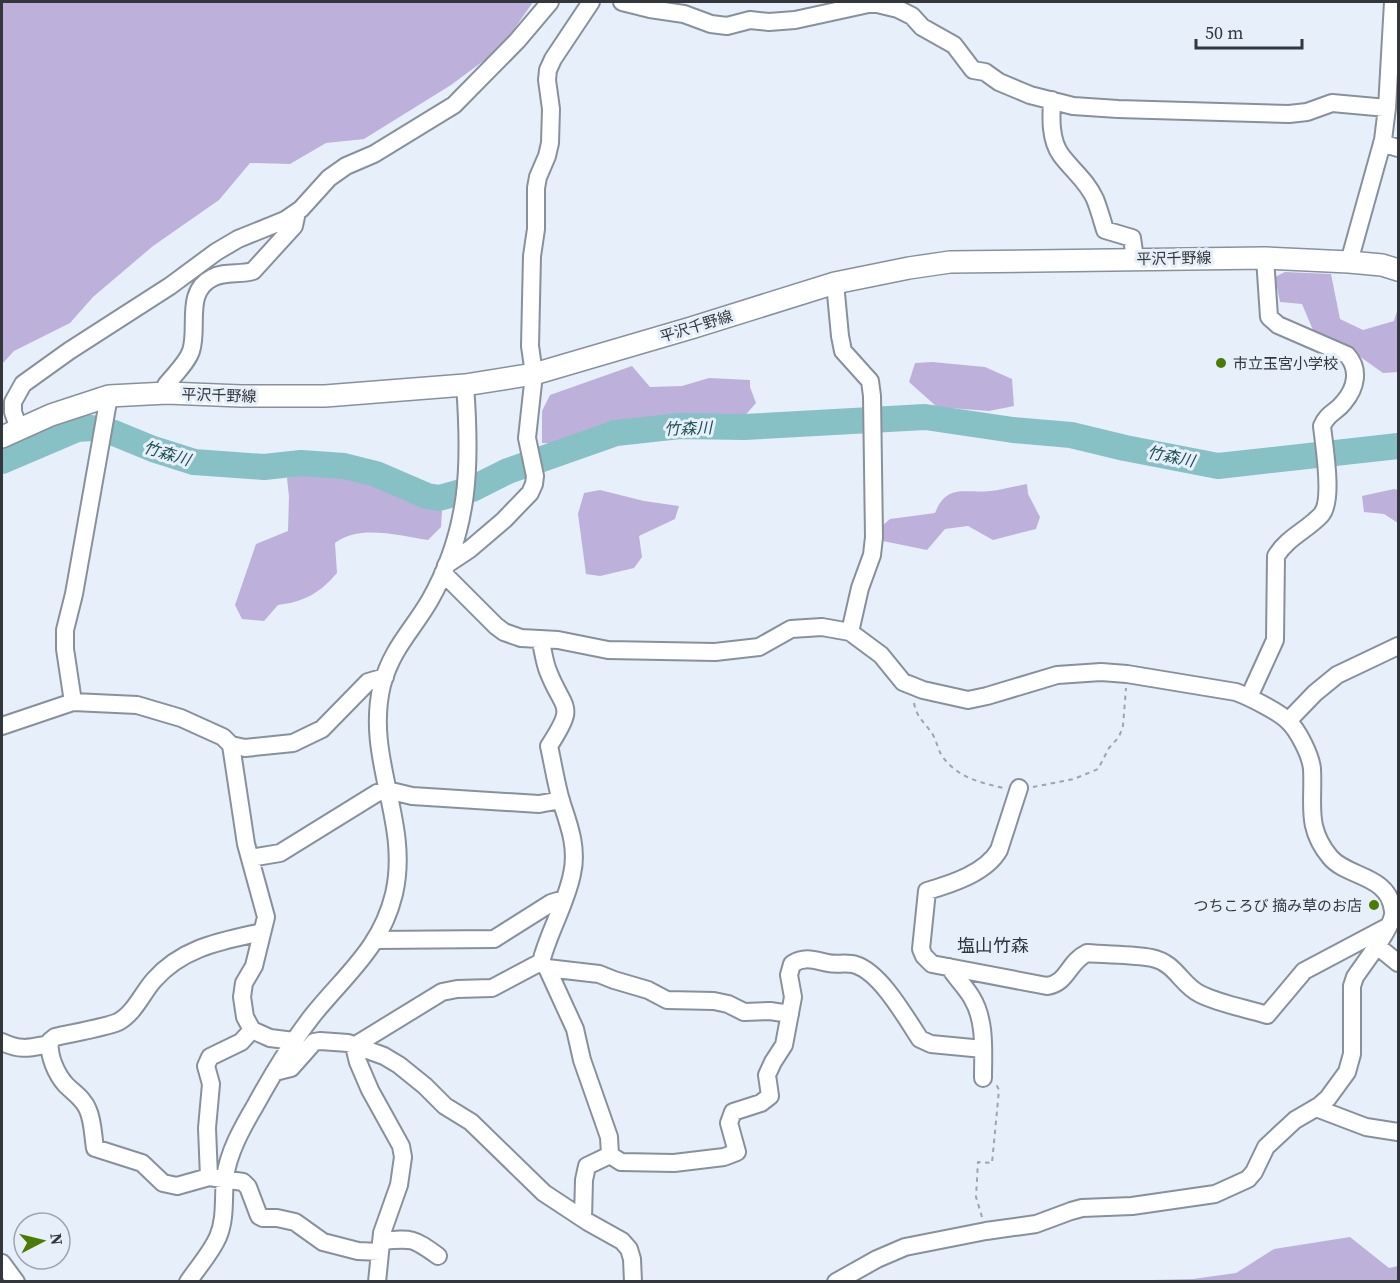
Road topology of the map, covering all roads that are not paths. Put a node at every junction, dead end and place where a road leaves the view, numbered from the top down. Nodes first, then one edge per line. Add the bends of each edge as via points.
1 (550, 2) edge
2 (591, 2) edge
3 (622, 2) edge
4 (1393, 2) edge
5 (1052, 100) junction
6 (1387, 108) junction
7 (1382, 143) junction
8 (1398, 148) edge
9 (297, 212) junction
10 (1265, 258) junction
11 (1135, 259) junction
12 (1349, 262) junction
13 (1398, 270) edge
14 (835, 282) junction
15 (534, 374) junction
16 (465, 385) junction
17 (167, 393) junction
18 (109, 396) junction
19 (10, 433) edge
20 (445, 569) junction
21 (850, 632) junction
22 (540, 639) junction
23 (1398, 646) edge
24 (385, 677) junction
25 (1248, 697) junction
26 (73, 702) junction
27 (1288, 721) junction
28 (2, 726) edge
29 (231, 745) junction
30 (1019, 788) road end
31 (387, 790) junction
32 (561, 800) junction
33 (250, 858) junction
34 (564, 899) junction
35 (1395, 924) edge
36 (262, 932) junction
37 (375, 939) junction
38 (1376, 945) junction
39 (1398, 963) edge
40 (544, 965) junction
41 (949, 967) junction
42 (790, 1014) junction
43 (252, 1030) junction
44 (294, 1041) junction
45 (2, 1042) edge
46 (50, 1044) junction
47 (354, 1046) junction
48 (983, 1049) junction
49 (275, 1072) junction
50 (983, 1078) road end
51 (1316, 1108) junction
52 (1398, 1132) edge
53 (610, 1155) junction
54 (217, 1178) junction
55 (583, 1218) junction
56 (381, 1247) junction
57 (438, 1256) dead end
58 (2, 1263) edge
59 (16, 1281) edge
60 (188, 1281) edge
61 (377, 1281) edge
62 (633, 1281) edge
63 (836, 1281) edge

1 - 9 street via 518,41 454,105 374,154 346,166
2 - 15 street via 548,70 550,143 537,177 532,256 530,346
3 - 5 street via 727,26 750,20 795,20 867,3 882,5 912,16 922,27 954,45 973,70 1030,95
4 - 6 street
5 - 6 street via 1073,106 1118,109 1289,114 1332,104
5 - 11 street via 1051,120 1060,155 1095,199 1105,230 1132,238
6 - 7 street
7 - 8 street
7 - 12 street
9 - 17 street via 294,226 253,271 219,275 205,282 194,304 191,352 166,385
9 - 19 street via 216,252 23,384 13,402
10 - 11 main road, 平沢千野線
10 - 12 main road, 平沢千野線
10 - 25 street via 1269,316 1278,325 1347,355 1355,363 1356,376 1344,403 1327,416 1322,426 1328,496 1323,513 1283,545 1276,556 1275,640
11 - 14 main road, 平沢千野線 via 950,262
12 - 13 main road, 平沢千野線
14 - 15 main road, 平沢千野線
14 - 21 street via 843,351 870,381 872,396 874,537
15 - 16 main road, 平沢千野線
15 - 20 street via 527,438 535,476 530,493
16 - 17 main road, 平沢千野線 via 325,396
16 - 20 street via 468,469 464,508
17 - 18 main road, 平沢千野線
18 - 19 main road, 平沢千野線
18 - 26 street via 65,630
20 - 22 street via 504,632
20 - 24 street via 429,602 390,660
21 - 22 street via 797,627 759,647 715,652 608,650
21 - 25 street via 881,655 903,682 968,700 1074,672 1127,674
22 - 32 street via 547,670 566,709 564,723 549,746
23 - 27 street via 1337,675
24 - 29 street via 368,682 322,729 293,743 245,748
24 - 31 street via 377,731
25 - 27 street
26 - 28 street
26 - 29 street via 137,705 181,718 223,736
27 - 35 street via 1309,754 1315,832 1335,861 1384,890
29 - 33 street
30 - 41 street via 994,858 957,883 927,891 921,949 932,964
31 - 32 street via 412,796 539,804
31 - 33 street via 280,853
31 - 37 street via 398,868 386,921
32 - 34 street via 573,835 573,872
33 - 36 street via 265,909
34 - 37 street via 494,939
34 - 40 street via 546,943
35 - 38 street
35 - 41 street via 1304,971 1267,1015 1201,995 1166,963 1152,958 1087,953 1077,958 1064,977 1047,986
36 - 43 street via 242,997
36 - 46 street via 191,951 156,978 119,1021 55,1037
37 - 44 street via 359,965
38 - 39 street
38 - 51 street via 1354,977 1352,1054 1347,1072
40 - 42 street via 599,974 667,1000 714,1001 744,1012
40 - 47 street via 492,988 442,992
40 - 53 street via 576,1029 582,1060 609,1137
41 - 48 street via 973,998
42 - 48 street via 792,964 810,958 845,963 859,966 881,983 920,1039 931,1044
42 - 53 street via 784,1045 767,1075 770,1096 733,1112 729,1123 737,1152 674,1163 621,1162
43 - 44 street via 270,1038
43 - 54 street via 241,1042 210,1057 206,1066 211,1084 207,1128
44 - 49 street
45 - 46 street via 24,1049
46 - 54 street via 59,1075 88,1110 95,1148 142,1163 163,1184 177,1186
47 - 49 street via 314,1042 291,1068
47 - 55 street via 399,1065 445,1106 471,1122 544,1193
47 - 56 street via 370,1090 401,1146 403,1157
48 - 50 street
49 - 54 street
51 - 52 street via 1366,1127
51 - 63 street via 1279,1133 1248,1179 1225,1191 1132,1206 1082,1209 1036,1224 905,1247
53 - 55 street via 587,1166
54 - 56 street via 243,1182 259,1216 296,1222 323,1242 358,1251
54 - 60 street via 224,1217 218,1236
55 - 62 street via 622,1240 632,1259
56 - 57 street via 416,1240
56 - 61 street
58 - 59 street

